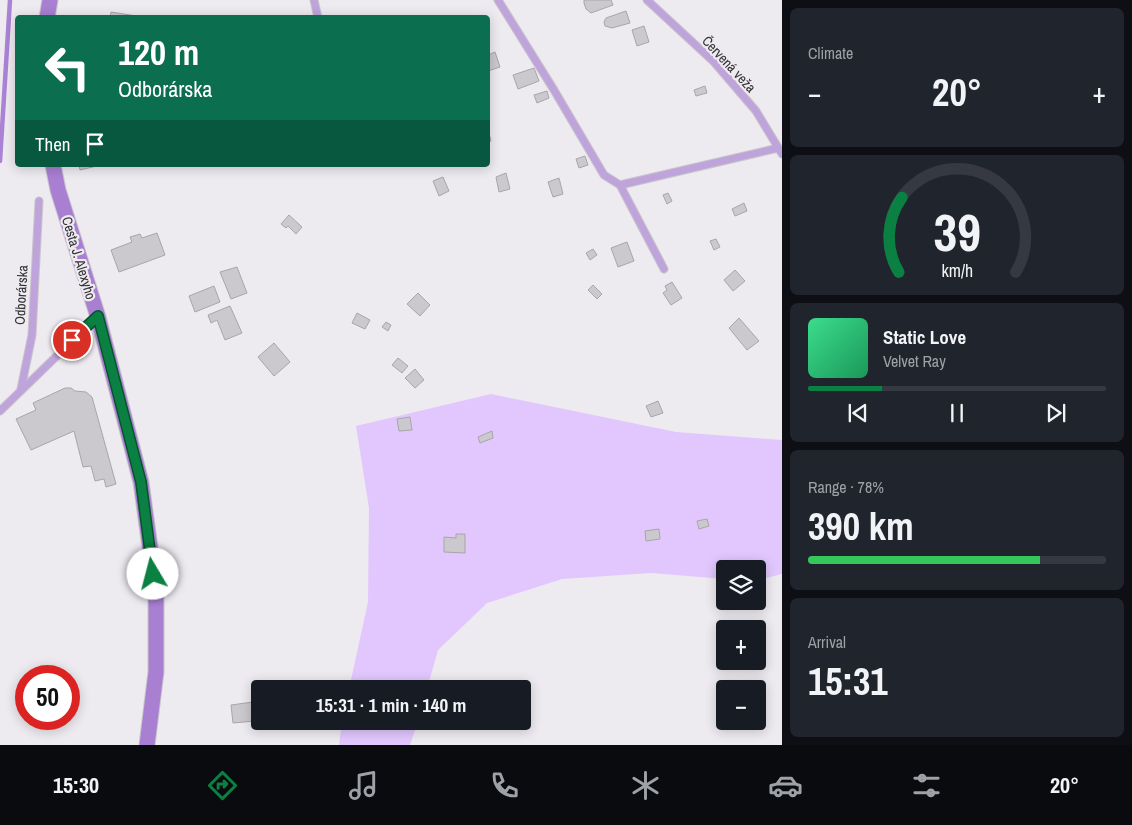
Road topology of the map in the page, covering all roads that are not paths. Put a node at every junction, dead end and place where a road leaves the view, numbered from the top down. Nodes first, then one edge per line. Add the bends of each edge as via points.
1 (50, 0) edge
2 (314, 0) edge
3 (498, 0) edge
4 (646, 0) edge
5 (48, 15) edge
6 (317, 15) edge
7 (780, 151) edge
8 (54, 167) edge
9 (620, 185) junction
10 (39, 201) dead end
11 (664, 269) dead end
12 (98, 316) junction
13 (21, 389) junction
14 (0, 411) edge
15 (147, 745) edge

1 - 5 main road
2 - 6 lane
3 - 9 lane via 604,175
4 - 7 lane, Červená veža via 714,62 756,111
7 - 9 lane
8 - 12 main road, Cesta J. Alexyho via 58,190
9 - 11 lane
10 - 13 lane, Odborárska via 32,335
12 - 13 lane
12 - 15 main road, Cesta J. Alexyho via 141,482 156,591 156,672
13 - 14 lane

